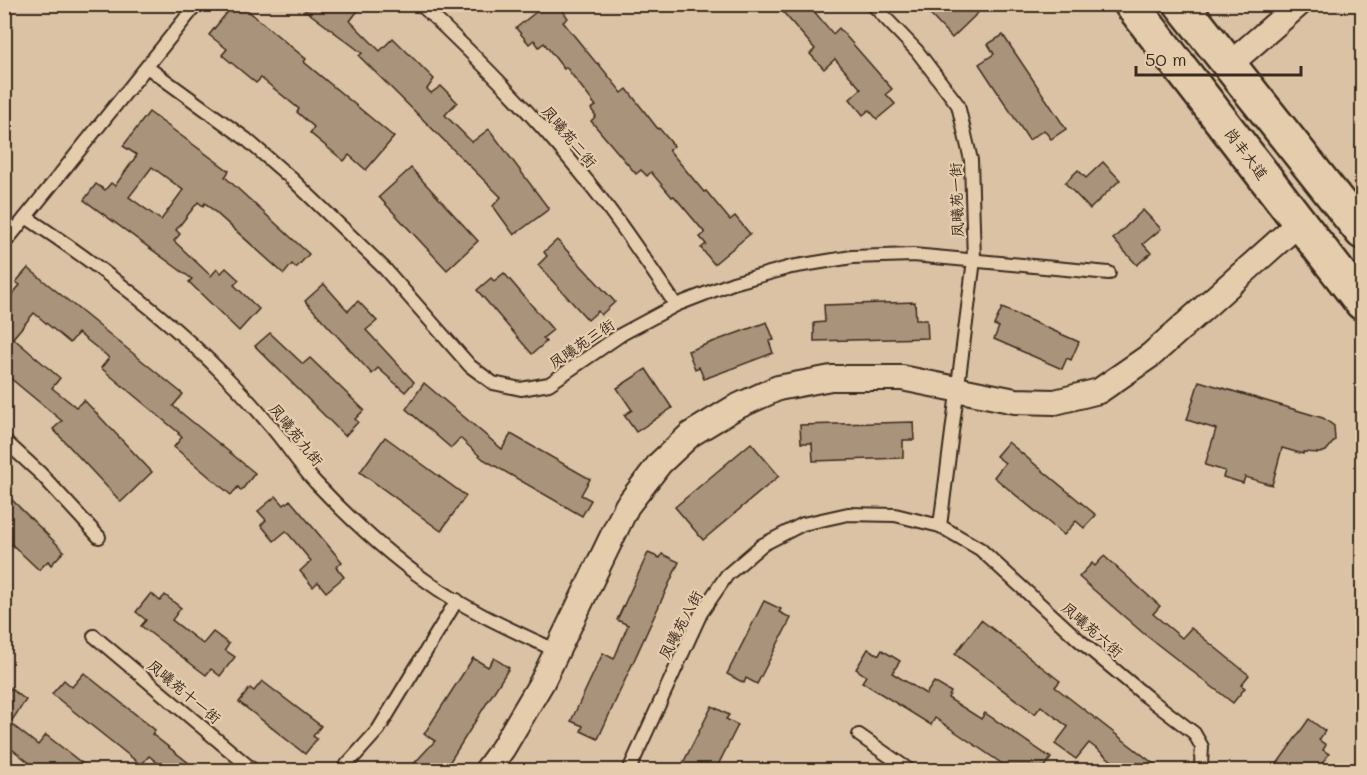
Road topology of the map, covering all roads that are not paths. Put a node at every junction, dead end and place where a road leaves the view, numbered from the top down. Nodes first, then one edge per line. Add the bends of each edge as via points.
1 (197, 4) edge
2 (420, 4) edge
3 (872, 4) edge
4 (1131, 4) edge
5 (1182, 4) edge
6 (1299, 4) edge
7 (1230, 65) junction
8 (147, 67) junction
9 (26, 217) junction
10 (1299, 223) junction
11 (1362, 232) edge
12 (4, 244) edge
13 (974, 260) junction
14 (1109, 273) dead end
15 (1362, 303) edge
16 (676, 305) junction
17 (956, 390) junction
18 (4, 440) edge
19 (940, 526) junction
20 (99, 537) dead end
21 (457, 600) junction
22 (94, 636) dead end
23 (557, 651) junction
24 (860, 735) dead end
25 (254, 771) edge
26 (342, 771) edge
27 (487, 771) edge
28 (628, 771) edge
29 (909, 771) edge
30 (1198, 771) edge

1 - 8 lane
2 - 16 lane, 凤曦苑二街 via 528,111 574,164
3 - 13 lane, 凤曦苑一街 via 917,51 958,105 971,160
4 - 10 main road, 岗丰大道
5 - 7 main road
6 - 7 street
7 - 11 main road
8 - 9 lane
8 - 16 lane, 凤曦苑三街 via 246,139 300,186 385,268 470,366 493,383 520,389 549,384 622,334
9 - 12 lane
9 - 21 lane, 凤曦苑九街 via 96,265 179,332 269,423 315,482 367,534 426,581
10 - 15 main road, 岗丰大道
10 - 17 street via 1151,355 1099,391 1055,402 1015,401
13 - 14 lane, 凤曦苑三街
13 - 16 lane, 凤曦苑三街 via 913,255 832,260 733,283
13 - 17 lane, 凤曦苑一街
17 - 19 lane, 凤曦苑一街
17 - 23 street via 902,378 831,378 778,388 691,434 660,463 627,506
18 - 20 lane
19 - 28 lane, 凤曦苑八街 via 895,515 848,514 803,524 762,545 728,575 701,613
19 - 30 lane, 凤曦苑六街 via 980,549 1079,640 1194,733 1202,747
21 - 23 lane, 凤曦苑九街
21 - 26 lane via 378,730
22 - 25 lane, 凤曦苑十一街
23 - 27 street via 537,692
24 - 29 lane

